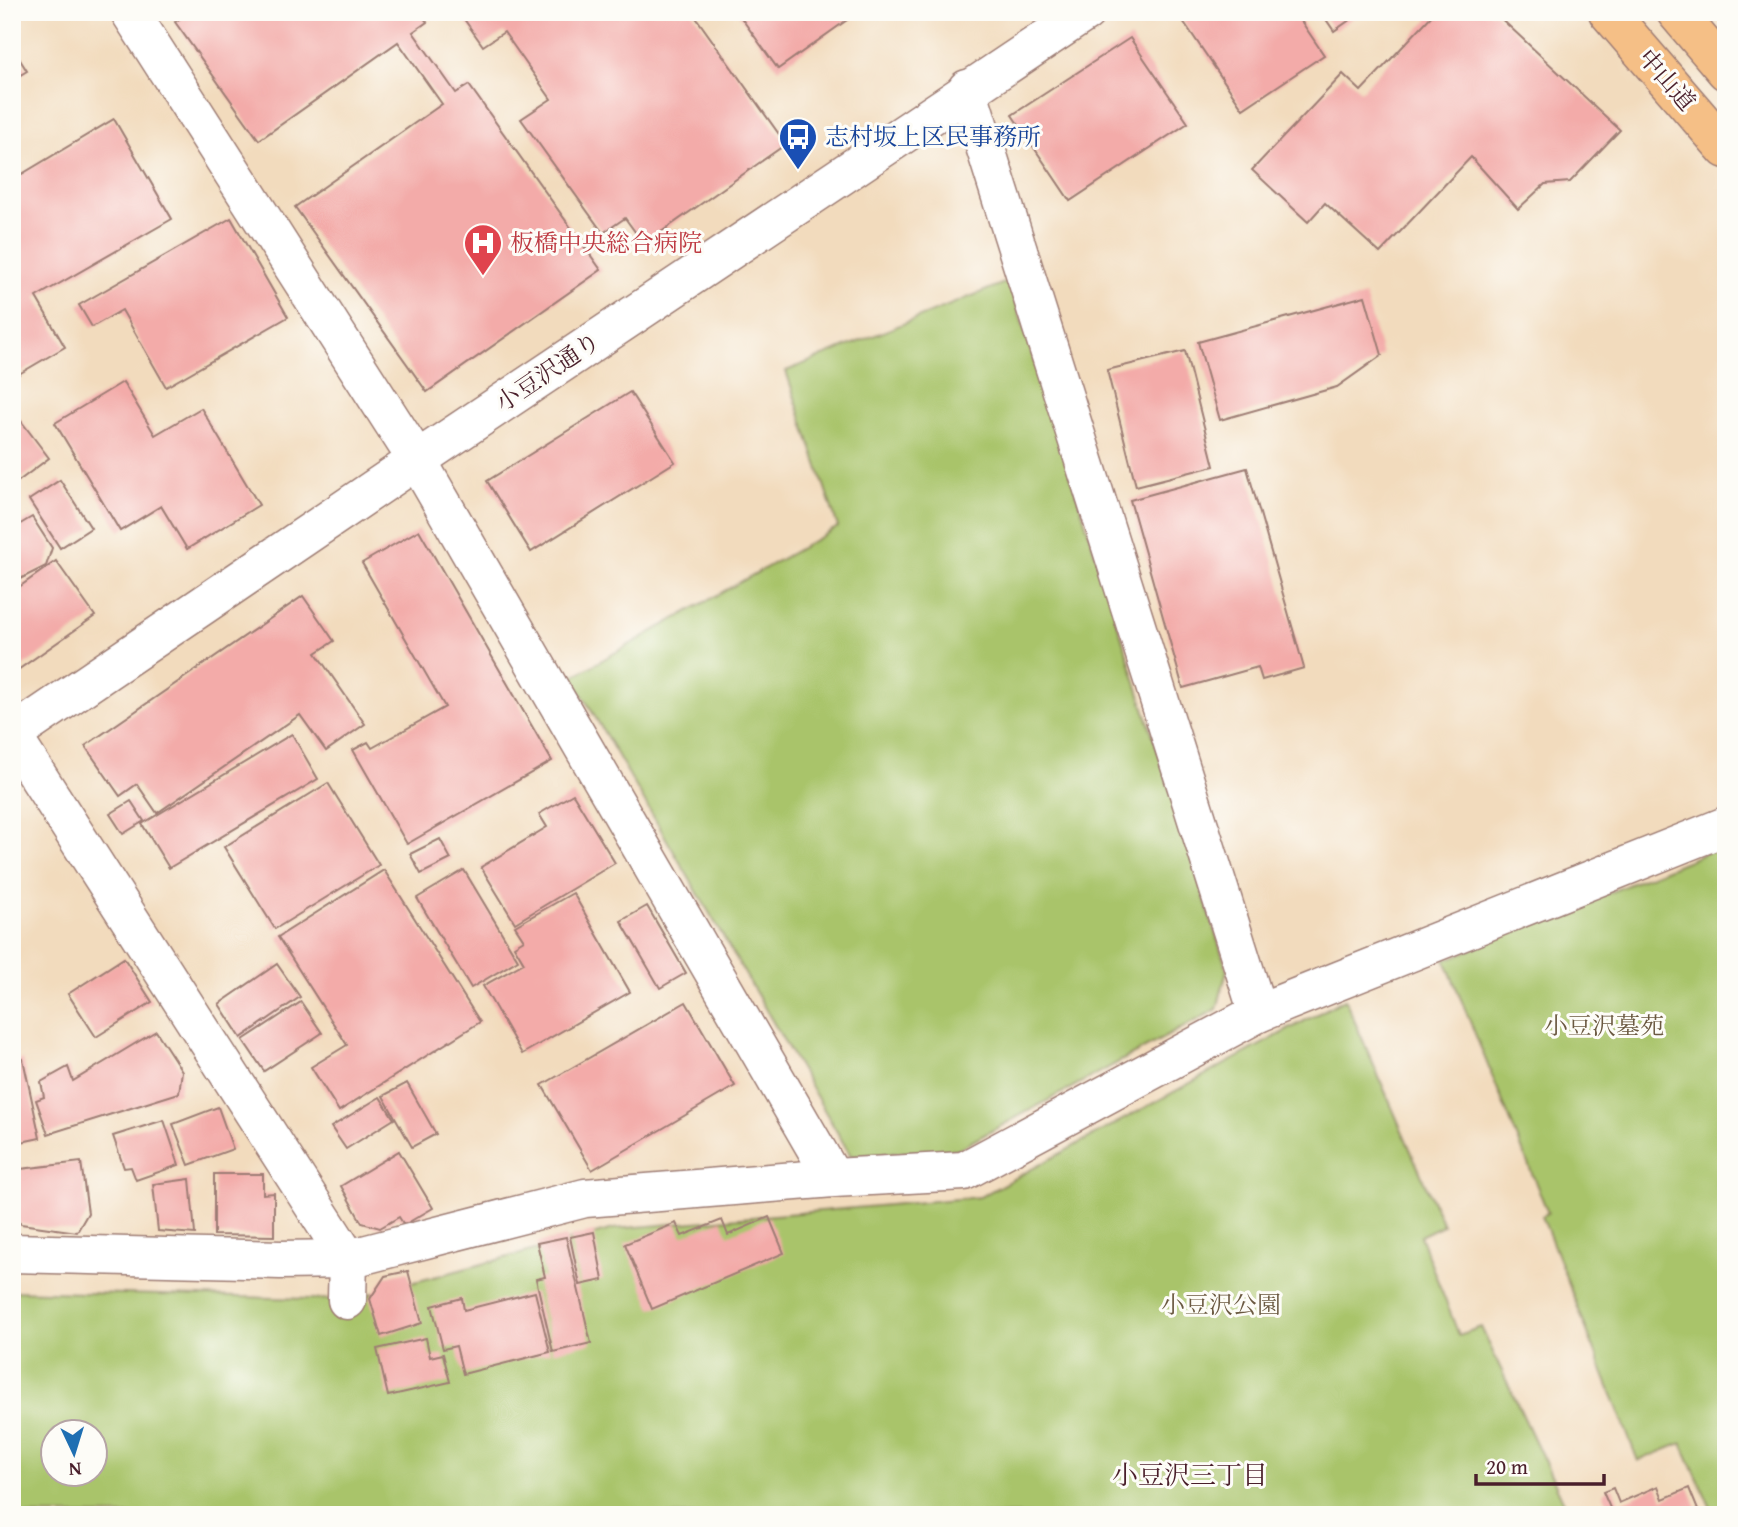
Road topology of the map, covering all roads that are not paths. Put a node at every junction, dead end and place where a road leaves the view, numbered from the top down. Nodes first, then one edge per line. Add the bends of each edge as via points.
1 (130, 12) edge
2 (1608, 12) edge
3 (1676, 12) edge
4 (1072, 16) edge
5 (1726, 71) edge
6 (967, 89) junction
7 (1726, 149) edge
8 (417, 460) junction
9 (12, 735) edge
10 (1726, 826) edge
11 (1258, 1013) junction
12 (833, 1178) junction
13 (12, 1253) edge
14 (348, 1259) junction
15 (347, 1300) dead end

1 - 8 street
2 - 7 highway, 中山道
3 - 5 highway, 中山道
4 - 6 street, 小豆沢通り
6 - 8 street, 小豆沢通り
6 - 11 street
8 - 9 street, 小豆沢通り
8 - 12 street
9 - 14 street
10 - 11 street
11 - 12 street via 964,1171
12 - 14 street via 584,1198
13 - 14 street
14 - 15 street

